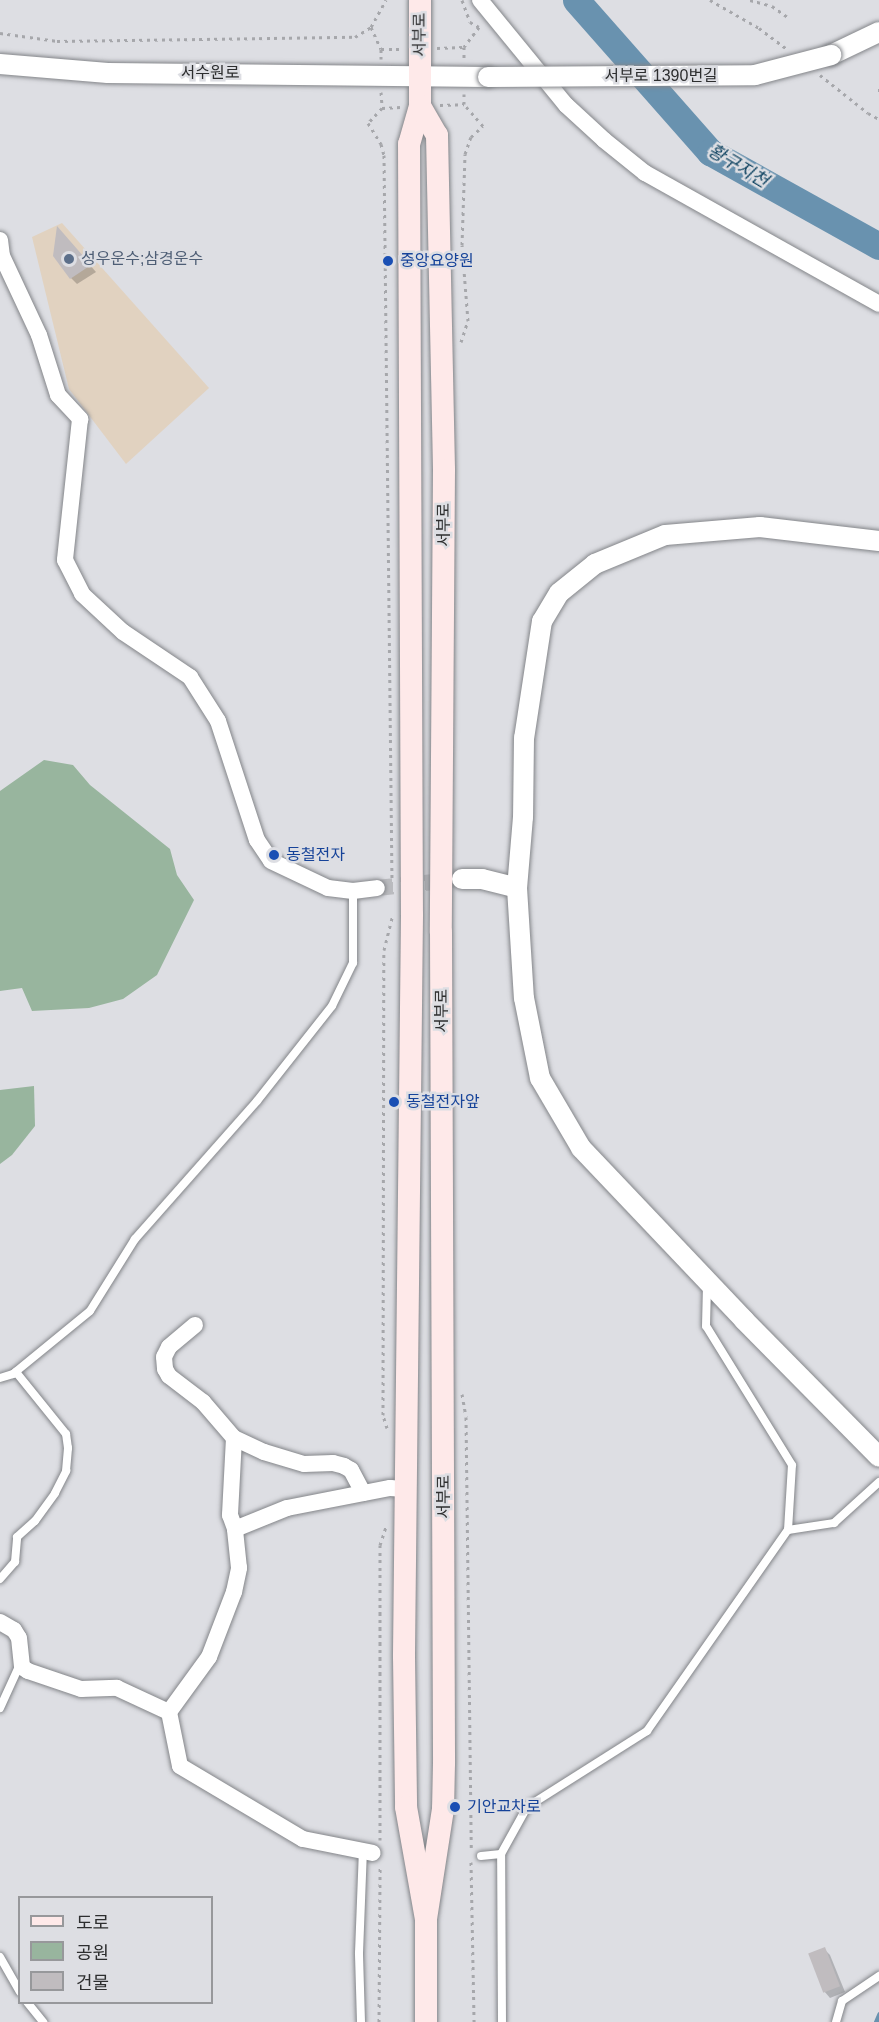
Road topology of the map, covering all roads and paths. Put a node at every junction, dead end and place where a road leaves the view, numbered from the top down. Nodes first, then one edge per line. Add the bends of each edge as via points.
1 (386, 0) edge
2 (420, 0) edge
3 (462, 0) edge
4 (480, 0) edge
5 (750, 0) edge
6 (788, 17) dead end
7 (371, 27) junction
8 (879, 32) edge
9 (0, 33) edge
10 (464, 47) dead end
11 (381, 49) dead end
12 (0, 64) edge
13 (420, 75) junction
14 (464, 104) dead end
15 (420, 106) junction
16 (382, 108) dead end
17 (0, 240) edge
18 (879, 304) edge
19 (459, 346) dead end
20 (879, 541) edge
21 (462, 879) tunnel mouth
22 (384, 886) joint
23 (517, 888) junction
24 (353, 891) junction
25 (392, 907) dead end
26 (707, 1279) junction
27 (195, 1325) dead end
28 (16, 1372) junction
29 (0, 1378) edge
30 (461, 1383) dead end
31 (388, 1433) dead end
32 (234, 1438) junction
33 (879, 1457) edge
34 (879, 1482) edge
35 (406, 1489) junction
36 (363, 1493) junction
37 (387, 1524) dead end
38 (235, 1529) junction
39 (788, 1530) junction
40 (0, 1580) edge
41 (0, 1622) edge
42 (21, 1662) junction
43 (0, 1708) edge
44 (169, 1712) junction
45 (374, 1851) junction
46 (501, 1854) junction
47 (481, 1856) dead end
48 (426, 1919) junction
49 (0, 1956) edge
50 (879, 1976) edge
51 (18, 1988) edge
52 (28, 2004) edge
53 (42, 2022) edge
54 (361, 2022) edge
55 (379, 2022) edge
56 (426, 2022) edge
57 (474, 2022) edge
58 (502, 2022) edge
59 (836, 2022) edge

1 - 7 path
2 - 13 main road, 서부로
3 - 10 path via 470,22 479,27
4 - 18 street via 566,105 645,173
5 - 6 path via 772,6
7 - 9 path via 355,36 334,38 57,41
7 - 11 path
8 - 13 street, 서부로 1390번길, bridge via 831,55 755,75
12 - 13 street, 서수원로 via 108,73
13 - 15 main road, 서부로
14 - 19 path via 483,126 471,137 465,154 462,245 468,321
15 - 35 main road, 서부로 via 409,144 412,927
15 - 48 main road, 서부로 via 437,135 444,470 444,1763 443,1809
16 - 22 path via 368,123 384,155
17 - 24 street via 3,256 39,335 58,395 80,420 65,560 82,594 123,632 190,677 218,721 257,840 271,861 328,888
20 - 23 street via 760,528 665,535 595,564 559,593 542,621 524,738
21 - 23 street via 482,879
22 - 24 street
23 - 26 street via 524,998 540,1078 581,1148
24 - 28 lane via 353,963 332,1006 257,1101 135,1239 90,1311
25 - 31 path via 384,950 383,1415
26 - 33 street
26 - 39 lane via 706,1326 792,1465
27 - 32 street via 169,1347 164,1357 165,1369 203,1402
28 - 29 lane
28 - 40 lane via 66,1434 68,1448 66,1471 55,1493 17,1538 15,1562
30 - 57 path via 466,1417
32 - 36 street via 304,1464 344,1466 351,1470
32 - 38 street via 230,1515
34 - 39 lane via 834,1523
35 - 36 street
35 - 48 main road, 서부로 via 406,1807
36 - 38 street via 287,1508
37 - 45 path via 380,1545
38 - 44 street via 239,1568 234,1592 209,1657
39 - 46 lane via 647,1731 527,1807
41 - 42 street via 19,1638
42 - 43 lane
42 - 44 street via 28,1671 81,1689 117,1688
44 - 45 street via 180,1766 303,1839
45 - 54 lane via 359,1953
45 - 55 path
46 - 47 lane
46 - 58 lane
48 - 56 main road, 서부로
49 - 51 lane
50 - 59 lane via 842,2001
52 - 53 lane

